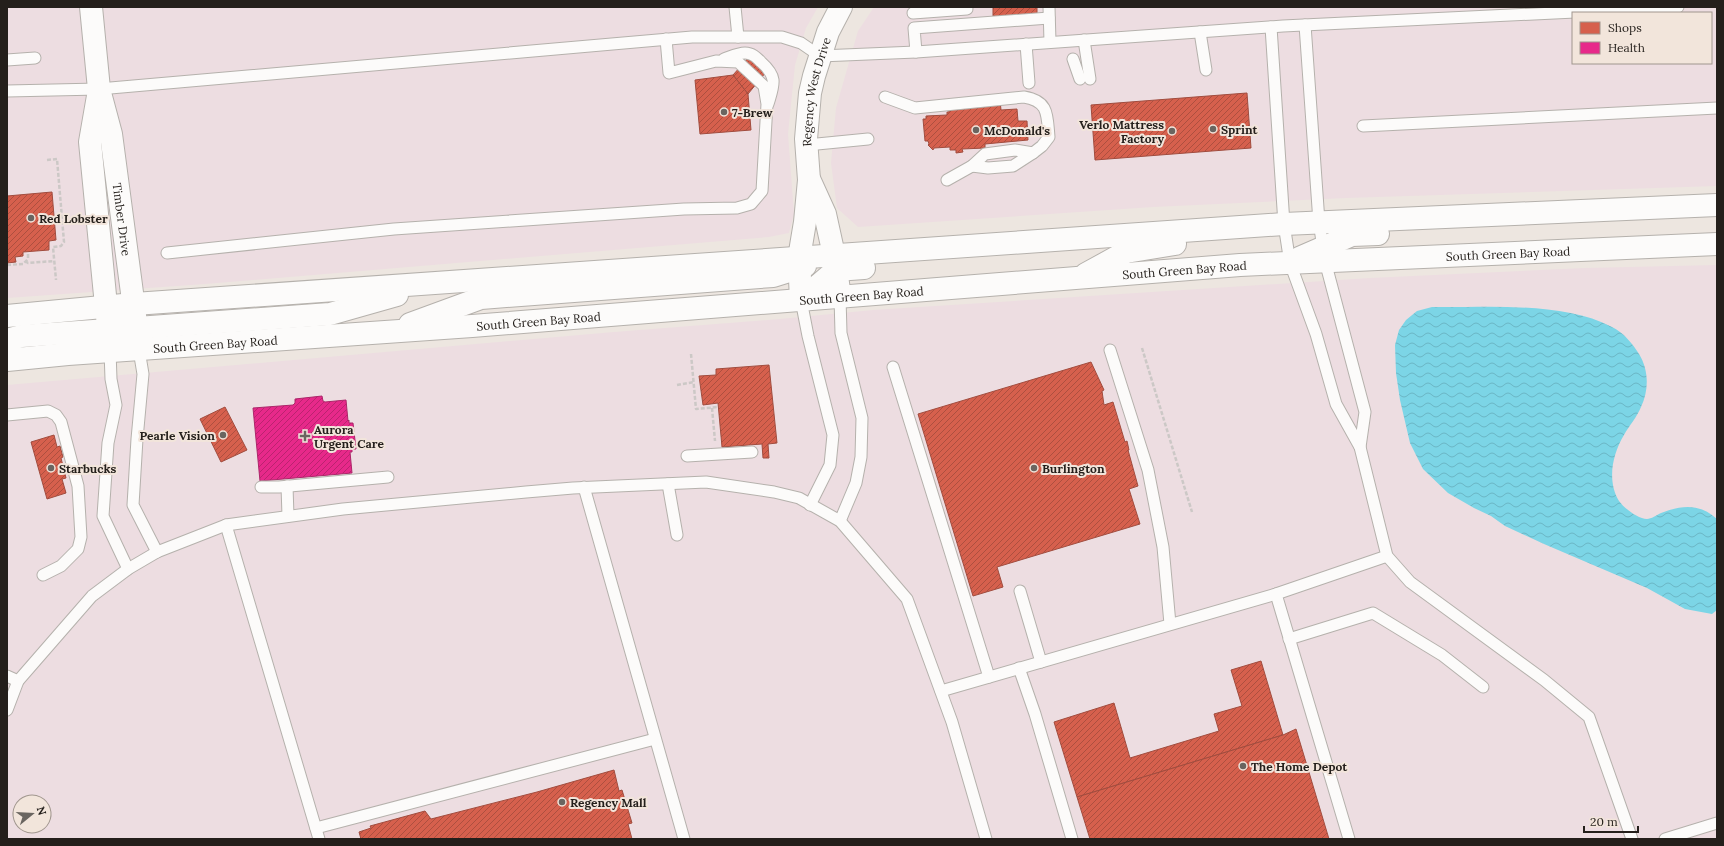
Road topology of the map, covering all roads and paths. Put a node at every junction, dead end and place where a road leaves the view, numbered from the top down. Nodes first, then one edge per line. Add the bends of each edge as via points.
1 (91, 7) edge
2 (735, 7) edge
3 (841, 7) edge
4 (1678, 7) edge
5 (967, 9) dead end
6 (913, 12) dead end
7 (1572, 12) edge
8 (1574, 12) edge
9 (1049, 13) edge
10 (1305, 25) junction
11 (1270, 27) junction
12 (1200, 32) junction
13 (738, 37) junction
14 (666, 39) junction
15 (1084, 40) junction
16 (1050, 42) junction
17 (1026, 44) junction
18 (916, 52) junction
19 (820, 56) junction
20 (35, 58) dead end
21 (1073, 59) dead end
22 (7, 60) edge
23 (716, 61) junction
24 (1206, 70) dead end
25 (1029, 83) dead end
26 (100, 89) junction
27 (7, 91) edge
28 (885, 97) dead end
29 (767, 104) junction
30 (1717, 108) edge
31 (1362, 126) dead end
32 (868, 139) dead end
33 (807, 145) junction
34 (1033, 152) junction
35 (47, 160) dead end
36 (972, 166) junction
37 (810, 180) junction
38 (947, 180) dead end
39 (1717, 205) edge
40 (1585, 211) junction
41 (1319, 222) junction
42 (1285, 230) junction
43 (1717, 244) edge
44 (28, 252) dead end
45 (167, 253) dead end
46 (1324, 254) junction
47 (25, 261) junction
48 (54, 261) junction
49 (799, 263) junction
50 (835, 263) junction
51 (1290, 263) junction
52 (7, 265) edge
53 (1078, 278) junction
54 (56, 280) dead end
55 (442, 282) junction
56 (840, 297) junction
57 (801, 300) junction
58 (134, 304) junction
59 (106, 307) junction
60 (7, 316) edge
61 (137, 328) junction
62 (108, 330) junction
63 (386, 332) junction
64 (7, 340) edge
65 (1142, 348) dead end
66 (139, 350) junction
67 (1110, 350) dead end
68 (110, 351) junction
69 (691, 354) dead end
70 (7, 360) edge
71 (893, 367) dead end
72 (694, 382) junction
73 (677, 384) dead end
74 (718, 407) dead end
75 (712, 408) junction
76 (7, 416) edge
77 (715, 446) dead end
78 (1360, 447) junction
79 (752, 452) dead end
80 (687, 456) dead end
81 (388, 477) dead end
82 (668, 484) junction
83 (287, 486) junction
84 (261, 487) dead end
85 (584, 487) junction
86 (810, 505) junction
87 (1192, 512) dead end
88 (288, 516) junction
89 (840, 521) junction
90 (226, 525) junction
91 (677, 535) dead end
92 (157, 552) junction
93 (1387, 556) junction
94 (128, 569) junction
95 (43, 575) dead end
96 (1020, 592) dead end
97 (1276, 594) junction
98 (1170, 624) junction
99 (1289, 639) junction
100 (1041, 662) junction
101 (1019, 668) junction
102 (7, 676) edge
103 (989, 677) junction
104 (18, 682) junction
105 (1483, 687) dead end
106 (941, 690) junction
107 (7, 710) edge
108 (655, 739) junction
109 (1717, 823) edge
110 (316, 828) junction
111 (319, 839) edge
112 (684, 839) edge
113 (986, 839) edge
114 (1072, 839) edge
115 (1349, 839) edge
116 (1632, 839) edge
117 (1665, 839) edge

1 - 26 main road, Timber Drive
2 - 13 lane
3 - 19 main road, Regency West Drive via 828,32
4 - 8 lane
5 - 6 lane
7 - 10 lane
9 - 16 lane
9 - 18 lane via 914,28
10 - 11 lane
10 - 41 lane
11 - 12 lane
11 - 42 lane
12 - 15 lane
12 - 24 lane
13 - 14 lane
13 - 19 lane via 782,37 801,43
14 - 23 lane via 669,73
14 - 26 lane
15 - 16 lane
15 - 21 lane via 1085,79
16 - 17 lane
17 - 18 lane
17 - 25 lane
18 - 19 lane
19 - 33 main road, Regency West Drive via 810,93
20 - 22 lane
23 - 29 lane via 738,62 764,86
23 - 29 lane via 743,53 752,54 769,69 774,78
26 - 27 lane
26 - 58 main road, Timber Drive via 111,134
26 - 59 main road, Timber Drive via 90,142
28 - 34 lane via 915,108 1024,97 1035,99 1044,105 1049,137
29 - 45 lane via 762,191 751,204 737,208 684,209 394,229
30 - 31 lane
32 - 33 lane
33 - 37 main road, Regency West Drive
34 - 36 lane via 1013,166
34 - 36 lane via 1014,150 985,154
35 - 48 path via 57,159 64,242 61,246 53,247
36 - 38 lane
37 - 49 main road, Regency West Drive
37 - 50 main road, Regency West Drive via 824,214
39 - 40 main road
40 - 41 main road
40 - 46 main road via 1492,229 1352,234
41 - 42 main road
41 - 46 lane
42 - 50 main road via 1118,235 1036,255
42 - 51 lane
42 - 53 main road via 1126,252
43 - 46 main road, South Green Bay Road
44 - 47 path
46 - 51 main road, South Green Bay Road
46 - 78 lane via 1365,412
47 - 48 path
47 - 52 path via 23,264
48 - 54 path
49 - 50 main road
49 - 55 main road
49 - 57 main road, Regency West Drive
49 - 63 main road via 773,276 481,298
50 - 56 main road, Regency West Drive
50 - 57 main road
51 - 53 main road, South Green Bay Road
51 - 78 lane via 1316,334 1336,404
53 - 56 main road, South Green Bay Road
55 - 58 main road
55 - 61 main road via 330,314
56 - 57 main road, South Green Bay Road
56 - 89 lane via 841,333 862,418 861,456 856,483
57 - 63 main road, South Green Bay Road
57 - 86 lane via 833,435 830,465
58 - 59 main road
58 - 61 main road, Timber Drive
58 - 62 main road
59 - 60 main road
59 - 62 main road, Timber Drive
61 - 66 main road, Timber Drive
61 - 68 main road
62 - 64 main road via 22,336
62 - 68 main road, Timber Drive
63 - 66 main road, South Green Bay Road
65 - 87 path
66 - 68 main road, South Green Bay Road
66 - 92 lane via 143,374 133,505
67 - 98 lane via 1148,470 1163,547
68 - 70 main road, South Green Bay Road
68 - 94 lane via 111,379 116,404 108,443 103,516
69 - 72 path
71 - 103 lane
72 - 73 path
72 - 75 path via 696,409
74 - 75 path
75 - 77 path
76 - 95 lane via 48,411 56,415 61,422 78,486 81,537 78,550 61,566
78 - 93 lane
79 - 80 lane
81 - 83 lane
82 - 85 lane
82 - 86 lane via 714,483 774,492 798,498
82 - 91 lane
83 - 84 lane
83 - 88 lane
85 - 88 lane via 349,508
85 - 108 lane
86 - 89 lane
88 - 90 lane
89 - 106 lane via 907,599
90 - 92 lane
90 - 110 lane
92 - 94 lane
93 - 97 lane
93 - 116 lane via 1410,582 1544,680 1589,717
94 - 104 lane via 92,596
96 - 100 lane
97 - 98 lane
97 - 99 lane
98 - 100 lane
99 - 105 lane via 1373,613 1442,654
99 - 115 lane
100 - 101 lane
101 - 103 lane
101 - 114 lane
102 - 104 lane
103 - 106 lane
104 - 107 lane
106 - 113 lane via 967,768
108 - 110 lane
108 - 112 lane
109 - 117 lane
110 - 111 lane

